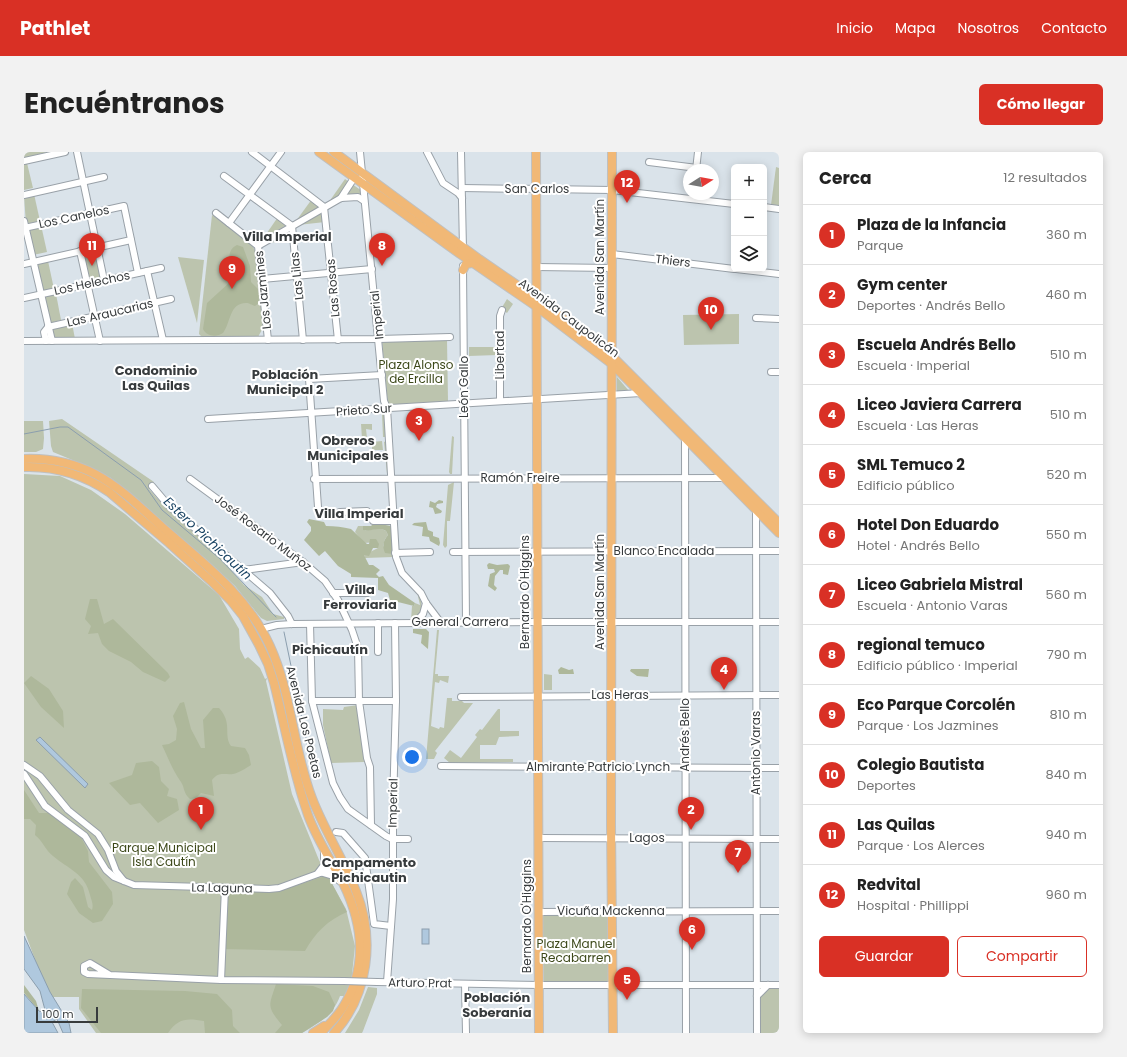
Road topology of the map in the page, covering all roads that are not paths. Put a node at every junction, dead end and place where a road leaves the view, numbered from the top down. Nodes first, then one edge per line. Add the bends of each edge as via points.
1 (65, 152) edge
2 (77, 152) edge
3 (252, 152) edge
4 (281, 152) edge
5 (319, 152) edge
6 (334, 152) edge
7 (427, 152) edge
8 (461, 152) edge
9 (536, 152) edge
10 (612, 152) edge
11 (698, 152) edge
12 (360, 155) edge
13 (24, 161) edge
14 (649, 162) dead end
15 (697, 164) edge
16 (352, 165) junction
17 (271, 166) junction
18 (683, 167) edge
19 (361, 172) junction
20 (224, 176) dead end
21 (104, 177) dead end
22 (354, 178) junction
23 (83, 181) junction
24 (362, 184) junction
25 (462, 188) junction
26 (536, 189) junction
27 (612, 190) junction
28 (24, 194) edge
29 (250, 194) junction
30 (683, 195) edge
31 (341, 198) junction
32 (462, 198) junction
33 (714, 200) edge
34 (364, 201) junction
35 (731, 203) edge
36 (324, 207) junction
37 (767, 207) edge
38 (779, 209) edge
39 (216, 213) dead end
40 (90, 214) junction
41 (229, 222) junction
42 (24, 226) edge
43 (292, 226) junction
44 (131, 240) junction
45 (258, 246) junction
46 (463, 246) junction
47 (97, 248) junction
48 (80, 251) junction
49 (612, 254) junction
50 (463, 256) junction
51 (33, 262) junction
52 (472, 263) junction
53 (24, 264) edge
54 (536, 267) junction
55 (161, 268) dead end
56 (612, 268) junction
57 (372, 269) junction
58 (731, 269) edge
59 (463, 270) junction
60 (147, 271) junction
61 (761, 272) edge
62 (138, 273) junction
63 (332, 273) junction
64 (779, 274) edge
65 (298, 276) junction
66 (104, 280) junction
67 (262, 280) junction
68 (88, 284) junction
69 (41, 294) junction
70 (24, 298) edge
71 (536, 298) junction
72 (171, 299) dead end
73 (155, 302) junction
74 (536, 307) junction
75 (502, 310) dead end
76 (95, 316) junction
77 (756, 318) dead end
78 (779, 319) edge
79 (48, 327) junction
80 (450, 337) dead end
81 (379, 339) junction
82 (163, 340) junction
83 (268, 340) junction
84 (303, 340) junction
85 (338, 340) junction
86 (24, 341) edge
87 (49, 341) junction
88 (100, 341) junction
89 (612, 360) junction
90 (772, 372) dead end
91 (779, 372) edge
92 (382, 375) junction
93 (641, 393) junction
94 (612, 395) junction
95 (537, 399) junction
96 (500, 401) junction
97 (464, 403) junction
98 (387, 408) junction
99 (313, 414) junction
100 (208, 420) dead end
101 (684, 437) junction
102 (24, 459) edge
103 (24, 467) edge
104 (391, 478) junction
105 (464, 478) junction
106 (537, 478) junction
107 (612, 478) junction
108 (685, 478) junction
109 (725, 478) junction
110 (190, 479) dead end
111 (314, 479) junction
112 (736, 480) junction
113 (152, 486) dead end
114 (318, 507) dead end
115 (756, 510) junction
116 (340, 512) dead end
117 (393, 521) junction
118 (779, 523) edge
119 (779, 532) edge
120 (466, 551) junction
121 (537, 551) junction
122 (612, 551) junction
123 (685, 551) junction
124 (756, 551) junction
125 (779, 551) edge
126 (430, 552) dead end
127 (453, 552) dead end
128 (395, 553) junction
129 (303, 562) junction
130 (244, 570) junction
131 (333, 593) junction
132 (367, 593) dead end
133 (426, 603) junction
134 (243, 616) junction
135 (466, 622) junction
136 (537, 622) junction
137 (612, 622) junction
138 (685, 622) junction
139 (756, 622) junction
140 (779, 622) edge
141 (378, 623) junction
142 (395, 623) junction
143 (416, 623) junction
144 (441, 623) junction
145 (292, 624) junction
146 (310, 624) junction
147 (349, 624) junction
148 (261, 630) junction
149 (378, 652) dead end
150 (611, 695) junction
151 (685, 695) junction
152 (756, 695) junction
153 (779, 695) edge
154 (537, 696) junction
155 (461, 697) dead end
156 (312, 701) junction
157 (359, 701) junction
158 (396, 701) junction
159 (24, 765) edge
160 (441, 766) dead end
161 (539, 767) junction
162 (611, 767) junction
163 (685, 768) junction
164 (756, 768) junction
165 (779, 768) edge
166 (24, 774) edge
167 (371, 825) junction
168 (336, 832) dead end
169 (539, 838) junction
170 (611, 838) junction
171 (685, 838) junction
172 (392, 839) junction
173 (408, 839) dead end
174 (757, 839) junction
175 (779, 839) edge
176 (323, 849) junction
177 (334, 868) junction
178 (317, 874) junction
179 (348, 874) junction
180 (125, 882) junction
181 (342, 882) junction
182 (225, 888) junction
183 (613, 911) junction
184 (685, 911) junction
185 (757, 911) junction
186 (779, 911) edge
187 (539, 912) junction
188 (391, 926) junction
189 (110, 975) dead end
190 (221, 980) junction
191 (387, 982) junction
192 (465, 984) junction
193 (614, 984) junction
194 (539, 985) junction
195 (686, 985) junction
196 (757, 985) junction
197 (768, 985) junction
198 (779, 985) edge
199 (757, 996) junction
200 (332, 1022) junction
201 (313, 1033) edge
202 (322, 1033) edge
203 (335, 1033) edge
204 (466, 1033) edge
205 (539, 1033) edge
206 (613, 1033) edge
207 (686, 1033) edge
208 (757, 1033) edge

1 - 13 street
2 - 23 street
3 - 17 street
4 - 17 street
5 - 22 main road, Avenida Caupolicán
6 - 16 main road, Avenida Caupolicán
7 - 32 street via 443,183
8 - 25 street, León Gallo
9 - 26 main road, Bernardo O'Higgins
10 - 27 main road, Avenida San Martín
11 - 15 street
12 - 16 street
12 - 19 street, Imperial
14 - 18 street
16 - 19 main road, Avenida Caupolicán
17 - 29 street
17 - 36 street
19 - 24 street, Imperial
19 - 46 main road, Avenida Caupolicán
20 - 29 street
21 - 23 street
22 - 24 main road, Avenida Caupolicán
22 - 31 street
23 - 28 street
23 - 40 street
24 - 34 street, Imperial
24 - 50 main road, Avenida Caupolicán
25 - 26 street, San Carlos
25 - 32 street, León Gallo
26 - 27 street, San Carlos
26 - 54 main road, Bernardo O'Higgins
27 - 30 street, San Carlos
27 - 49 main road, Avenida San Martín
29 - 41 street
29 - 43 street
31 - 34 street via 358,197
31 - 36 street
32 - 46 street, León Gallo
33 - 35 street, San Carlos
34 - 57 street, Imperial
36 - 43 street
36 - 63 street, Las Rosas
37 - 38 street
39 - 41 street, Los Jazmines
40 - 42 street, Los Canelos
40 - 44 street, Los Canelos via 124,206
40 - 47 street
41 - 45 street, Los Jazmines
42 - 51 street
43 - 45 street
43 - 65 street, Las Lilas
44 - 47 street
44 - 62 street
45 - 67 street, Los Jazmines
46 - 50 street, León Gallo
46 - 71 main road, Avenida Caupolicán
47 - 48 street
47 - 66 street
48 - 51 street
48 - 68 street
49 - 56 main road, Avenida San Martín
49 - 58 street, Thiers
50 - 52 main road, Avenida Caupolicán
50 - 59 street, León Gallo
51 - 53 street
51 - 69 street
52 - 59 main road via 466,264
52 - 74 main road, Avenida Caupolicán
54 - 56 street
54 - 71 main road, Bernardo O'Higgins
55 - 60 street, Los Helechos
56 - 89 main road, Avenida San Martín
57 - 63 street
57 - 81 street, Imperial
59 - 97 street, León Gallo
60 - 62 street, Los Helechos
60 - 73 street
61 - 64 street, Thiers
62 - 66 street, Los Helechos
63 - 65 street
63 - 85 street, Las Rosas
65 - 67 street
65 - 84 street, Las Lilas
66 - 68 street, Los Helechos
67 - 83 street, Los Jazmines
68 - 69 street, Los Helechos
68 - 76 street
69 - 70 street, Los Helechos
69 - 79 street
71 - 74 main road, Bernardo O'Higgins
71 - 89 main road, Avenida Caupolicán
72 - 73 street, Las Araucarias
73 - 76 street, Las Araucarias
73 - 82 street
74 - 89 main road, Avenida Caupolicán
74 - 95 main road, Bernardo O'Higgins
75 - 96 street, Libertad
76 - 79 street, Las Araucarias
76 - 88 street
77 - 78 street
79 - 87 street
80 - 81 street
81 - 85 street
81 - 92 street, Imperial
82 - 83 street
82 - 88 street
83 - 84 street
84 - 85 street
86 - 87 street
87 - 88 street
89 - 93 main road, Avenida Caupolicán
89 - 94 main road, Avenida San Martín
89 - 112 main road, Avenida Caupolicán
90 - 91 street
92 - 98 street, Imperial
92 - 99 street via 309,379
93 - 94 street, Prieto Sur
93 - 101 main road, Avenida Caupolicán
94 - 95 street, Prieto Sur
94 - 107 main road, Avenida San Martín
95 - 96 street, Prieto Sur
95 - 106 main road, Bernardo O'Higgins
96 - 97 street, Prieto Sur
97 - 98 street, Prieto Sur
97 - 105 street, León Gallo
98 - 99 street, Prieto Sur
98 - 104 street, Imperial
99 - 100 street, Prieto Sur
99 - 111 street
101 - 108 street, Andrés Bello
101 - 109 main road, Avenida Caupolicán
102 - 148 main road, Avenida Los Poetas via 75,466 96,474 120,490 219,577 244,604
103 - 134 main road, Avenida Los Poetas via 50,468 65,472 87,479 105,490 211,581
104 - 105 street, Ramón Freire
104 - 111 street, Ramón Freire
104 - 117 street, Imperial
105 - 106 street, Ramón Freire
105 - 120 street, León Gallo
106 - 107 street, Ramón Freire
106 - 121 main road, Bernardo O'Higgins
107 - 108 street, Ramón Freire
107 - 122 main road, Avenida San Martín
108 - 109 street, Ramón Freire
108 - 123 street, Andrés Bello
109 - 112 street, Ramón Freire
109 - 115 main road, Avenida Caupolicán
110 - 129 street, José Rosario Muñoz
111 - 114 street
112 - 118 main road, Avenida Caupolicán
113 - 130 street via 169,506
115 - 119 main road, Avenida Caupolicán
115 - 124 street, Antonio Varas
116 - 117 street via 367,511 373,521
117 - 128 street, Imperial
120 - 121 street, Blanco Encalada
120 - 127 street, Blanco Encalada
120 - 135 street, León Gallo
121 - 122 street, Blanco Encalada
121 - 136 main road, Bernardo O'Higgins
122 - 123 street, Blanco Encalada
122 - 137 main road, Avenida San Martín
123 - 124 street, Blanco Encalada
123 - 138 street, Andrés Bello
124 - 125 street, Blanco Encalada
124 - 139 street, Antonio Varas
126 - 128 street
128 - 133 street, Imperial via 402,573 421,593
129 - 130 street
129 - 131 street, José Rosario Muñoz via 325,581
130 - 145 street via 276,598
131 - 132 street
131 - 147 street, José Rosario Muñoz
133 - 143 street via 423,614
133 - 144 street, Imperial
134 - 148 main road via 250,624
134 - 176 main road, Avenida Los Poetas via 268,664 302,796
135 - 136 street, General Carrera
135 - 144 street, General Carrera
136 - 137 street, General Carrera
136 - 154 main road, Bernardo O'Higgins
137 - 138 street, General Carrera
137 - 150 main road, Avenida San Martín
138 - 139 street, General Carrera
138 - 151 street, Andrés Bello
139 - 140 street, General Carrera
139 - 152 street, Antonio Varas
141 - 142 street, General Carrera
141 - 147 street, General Carrera
141 - 149 street
142 - 143 street, General Carrera
142 - 158 street, Imperial
143 - 144 street, General Carrera
145 - 146 street, General Carrera
145 - 148 street, General Carrera
146 - 147 street, General Carrera
146 - 156 street
147 - 157 street, José Rosario Muñoz via 359,653
148 - 179 main road, Avenida Los Poetas via 280,674 309,789
150 - 151 street, Las Heras
150 - 154 street, Las Heras
150 - 162 main road, Avenida San Martín
151 - 152 street, Las Heras
151 - 163 street, Andrés Bello
152 - 153 street, Las Heras
152 - 164 street, Antonio Varas
154 - 155 street, Las Heras
154 - 161 main road, Bernardo O'Higgins
156 - 157 street
156 - 167 street via 336,790 348,809
157 - 158 street
157 - 167 street, José Rosario Muñoz via 370,767
158 - 172 street, Imperial
159 - 180 street via 40,776 68,810 98,834 116,871
160 - 161 street, Almirante Patricio Lynch
161 - 162 street, Almirante Patricio Lynch
161 - 169 main road, Bernardo O'Higgins
162 - 163 street, Almirante Patricio Lynch
162 - 170 main road, Avenida San Martín
163 - 164 street, Almirante Patricio Lynch
163 - 171 street, Andrés Bello
164 - 165 street, Almirante Patricio Lynch
164 - 174 street, Antonio Varas
166 - 180 street, La Laguna via 45,806 85,836 106,870
167 - 172 street
168 - 188 street via 343,833 365,858 374,924
169 - 170 street, Lagos
169 - 187 main road, Bernardo O'Higgins
170 - 171 street, Lagos
170 - 183 main road, Avenida San Martín
171 - 174 street, Lagos
171 - 184 street, Andrés Bello
172 - 173 street
172 - 188 street, Imperial
174 - 175 street, Lagos
174 - 185 street, Antonio Varas
176 - 177 main road, Avenida Los Poetas
176 - 178 street via 325,862
177 - 178 street, La Laguna
177 - 179 street
177 - 181 main road, Avenida Los Poetas
178 - 181 street via 330,874
178 - 182 street, La Laguna via 279,888
179 - 203 main road, Avenida Los Poetas via 364,916 367,951 361,986
180 - 182 street, La Laguna via 146,886
181 - 200 main road, Avenida Los Poetas via 356,913 361,952 352,990
182 - 190 street
183 - 184 street, Vicuña Mackenna
183 - 187 street, Vicuña Mackenna
183 - 193 main road, Avenida San Martín
184 - 185 street, Vicuña Mackenna
184 - 195 street, Andrés Bello
185 - 186 street, Vicuña Mackenna
185 - 196 street, Antonio Varas
187 - 194 main road, Bernardo O'Higgins
188 - 191 street, Imperial
189 - 190 street, Arturo Prat
190 - 191 street, Arturo Prat, bridge
191 - 192 street, Arturo Prat
192 - 194 street, Arturo Prat
192 - 204 street
193 - 194 street, Arturo Prat
193 - 195 street, Arturo Prat
193 - 206 main road, Avenida San Martín
194 - 205 main road, Bernardo O'Higgins
195 - 196 street, Arturo Prat
195 - 207 street, Andrés Bello
196 - 197 street, Arturo Prat
196 - 199 street, Antonio Varas
197 - 198 street, Arturo Prat
197 - 199 street
199 - 208 street, Antonio Varas
200 - 201 main road
200 - 202 main road, Avenida Los Poetas

